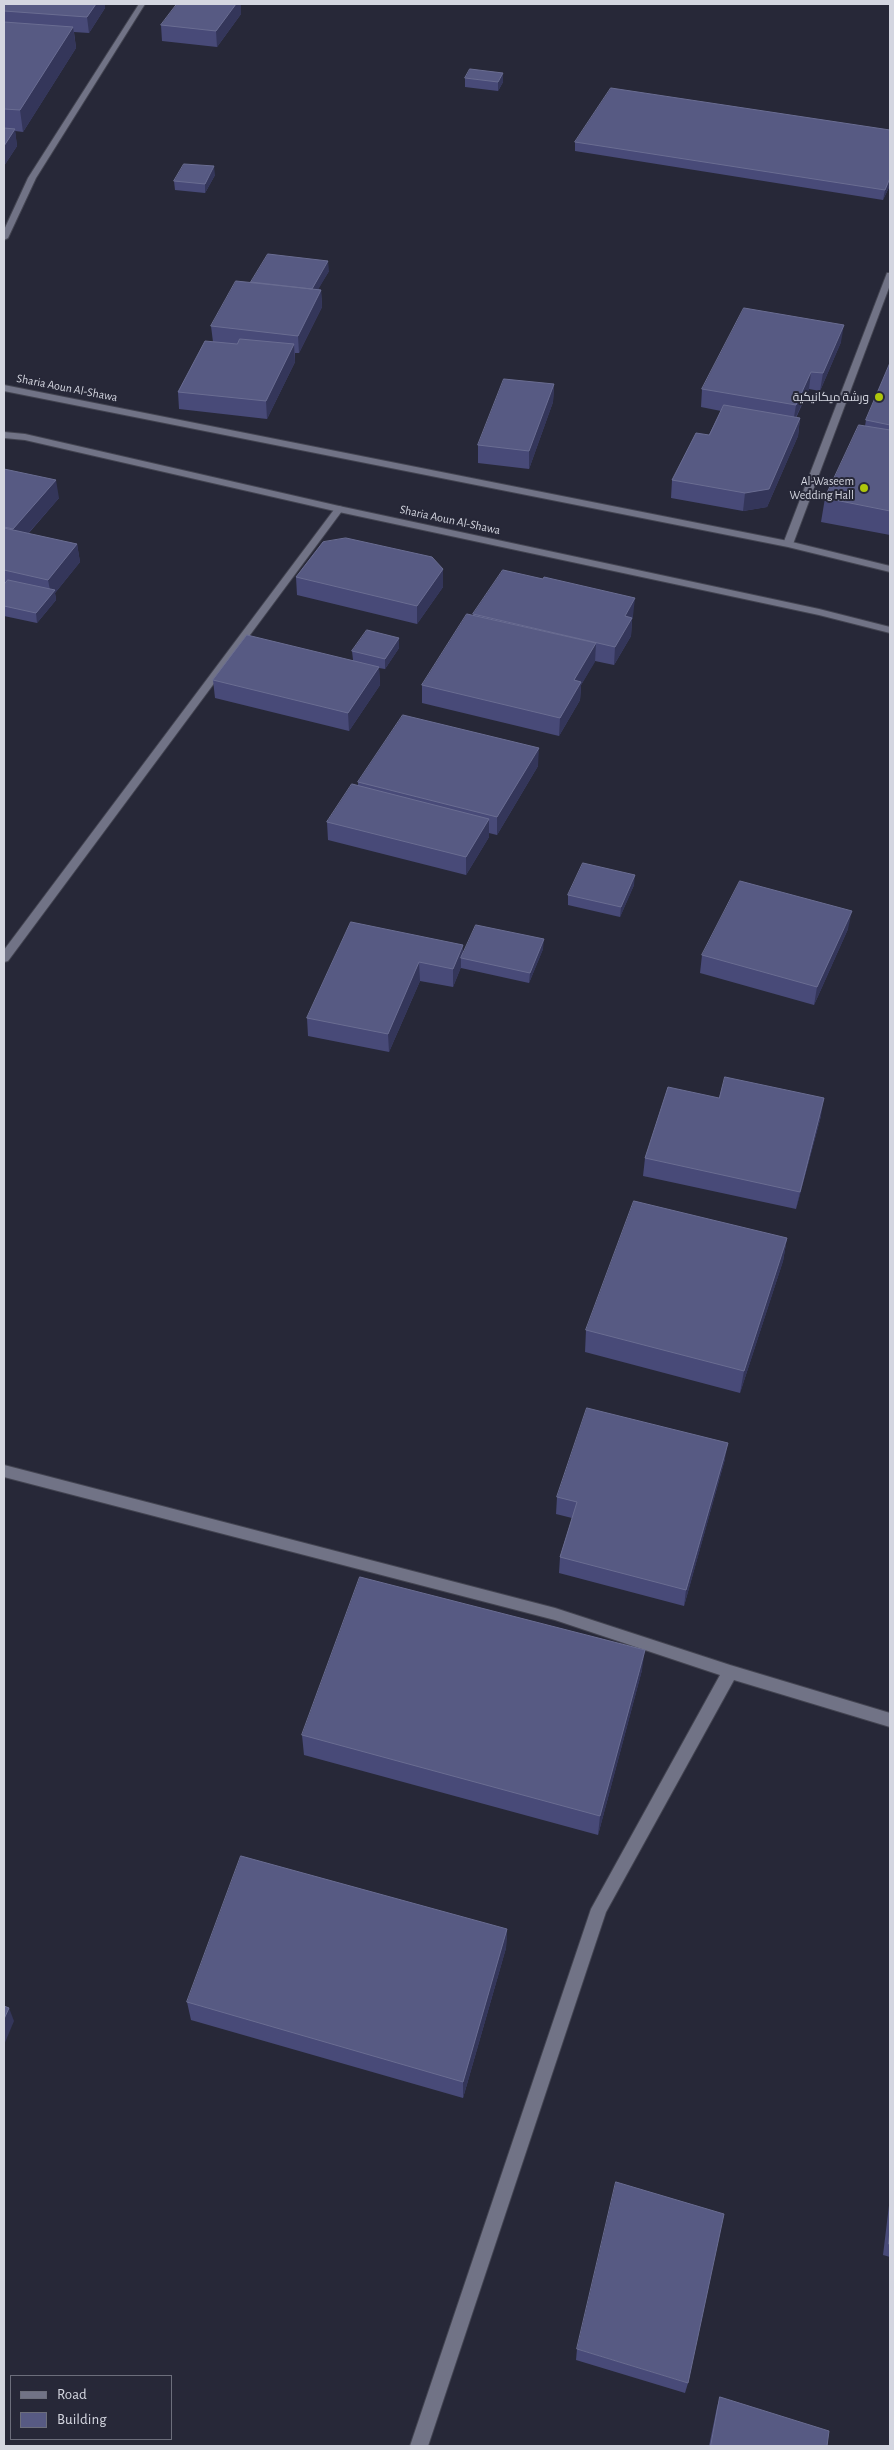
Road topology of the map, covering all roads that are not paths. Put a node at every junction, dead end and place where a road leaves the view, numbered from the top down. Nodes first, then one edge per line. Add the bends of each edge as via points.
1 (142, 4) edge
2 (4, 238) edge
3 (890, 275) edge
4 (4, 388) edge
5 (4, 435) edge
6 (339, 508) junction
7 (788, 544) junction
8 (890, 569) edge
9 (890, 630) edge
10 (4, 958) edge
11 (4, 1471) edge
12 (730, 1672) junction
13 (890, 1720) edge
14 (419, 2446) edge

1 - 2 street via 32,178
3 - 7 street
4 - 7 street, Sharia Aoun Al-Shawa
5 - 6 street, Sharia Aoun Al-Shawa via 25,437
6 - 9 street, Sharia Aoun Al-Shawa
6 - 10 street
7 - 8 street, Sharia Aoun Al-Shawa
11 - 12 street via 555,1614
12 - 13 street
12 - 14 street via 599,1910

